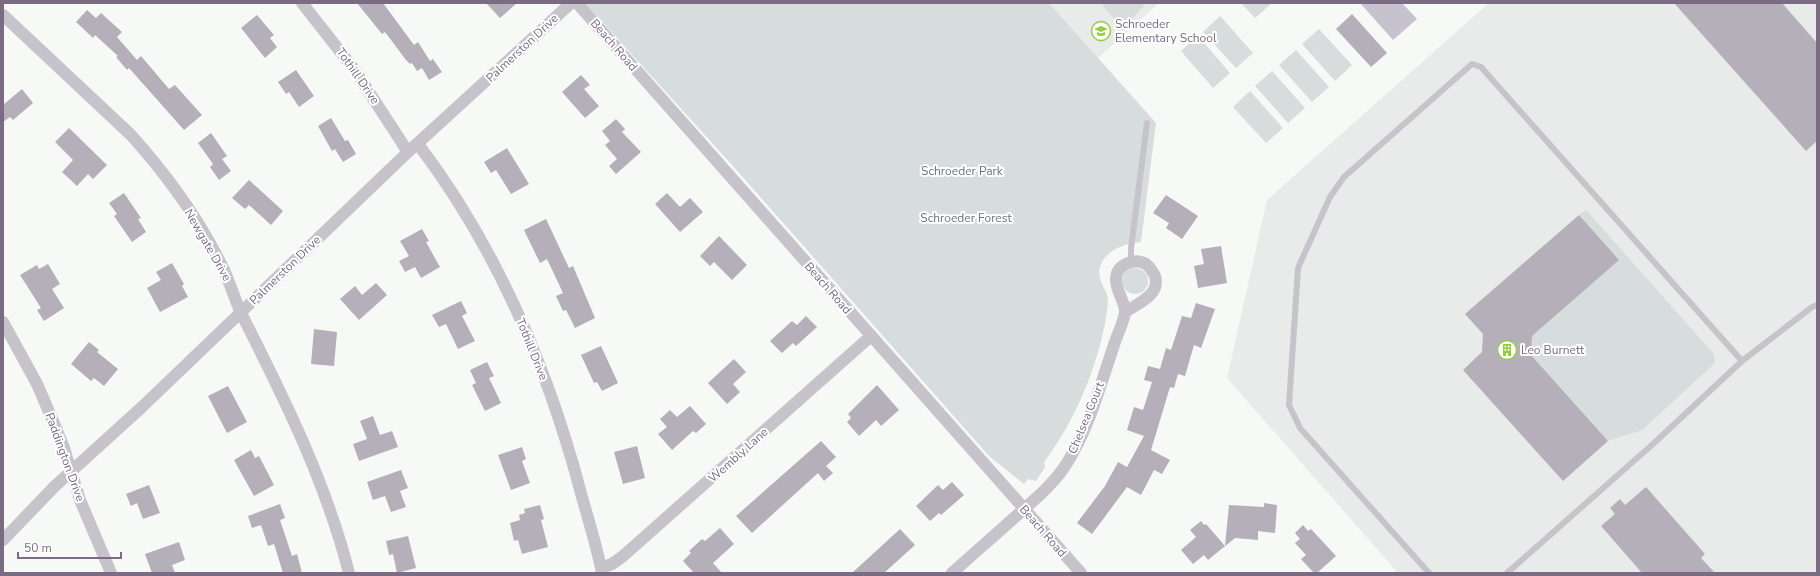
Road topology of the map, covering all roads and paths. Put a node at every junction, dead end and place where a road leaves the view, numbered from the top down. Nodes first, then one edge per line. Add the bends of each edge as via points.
1 (302, 3) edge
2 (571, 3) edge
3 (577, 3) edge
4 (3, 16) edge
5 (1147, 123) dead end
6 (418, 144) junction
7 (408, 152) junction
8 (1131, 262) junction
9 (1817, 305) edge
10 (240, 312) junction
11 (1125, 312) junction
12 (3, 322) edge
13 (871, 336) junction
14 (1742, 361) junction
15 (71, 471) junction
16 (1024, 509) junction
17 (3, 540) edge
18 (601, 571) edge
19 (110, 573) edge
20 (349, 573) edge
21 (952, 573) edge
22 (1081, 573) edge
23 (1429, 573) edge
24 (1507, 573) edge

1 - 7 street, Tothill Drive via 354,69
2 - 6 street, Palmerston Drive
3 - 13 street, Beach Road
4 - 10 street, Newgate Drive via 113,117 146,152 181,198 206,238 231,285
5 - 8 lane
6 - 7 street, Palmerston Drive
6 - 18 street, Tothill Drive via 465,213 490,256 519,317 570,450
7 - 10 street, Palmerston Drive
8 - 11 street via 1119,269 1116,277
8 - 11 street via 1146,264 1154,272 1156,283 1150,296
9 - 14 lane
10 - 15 street, Palmerston Drive
10 - 20 street, Newgate Drive via 312,460 334,520
11 - 16 street, Chelsea Court via 1086,425 1075,449 1058,475
12 - 15 street, Paddington Drive via 37,384
13 - 16 street, Beach Road
13 - 18 street, Wembly Lane via 622,557
14 - 23 lane via 1481,67 1472,64 1344,177 1330,197 1298,268 1289,405 1300,428
14 - 24 lane via 1653,444
15 - 17 street, Palmerston Drive
15 - 19 street, Paddington Drive
16 - 21 street, Chelsea Court
16 - 22 street, Beach Road

